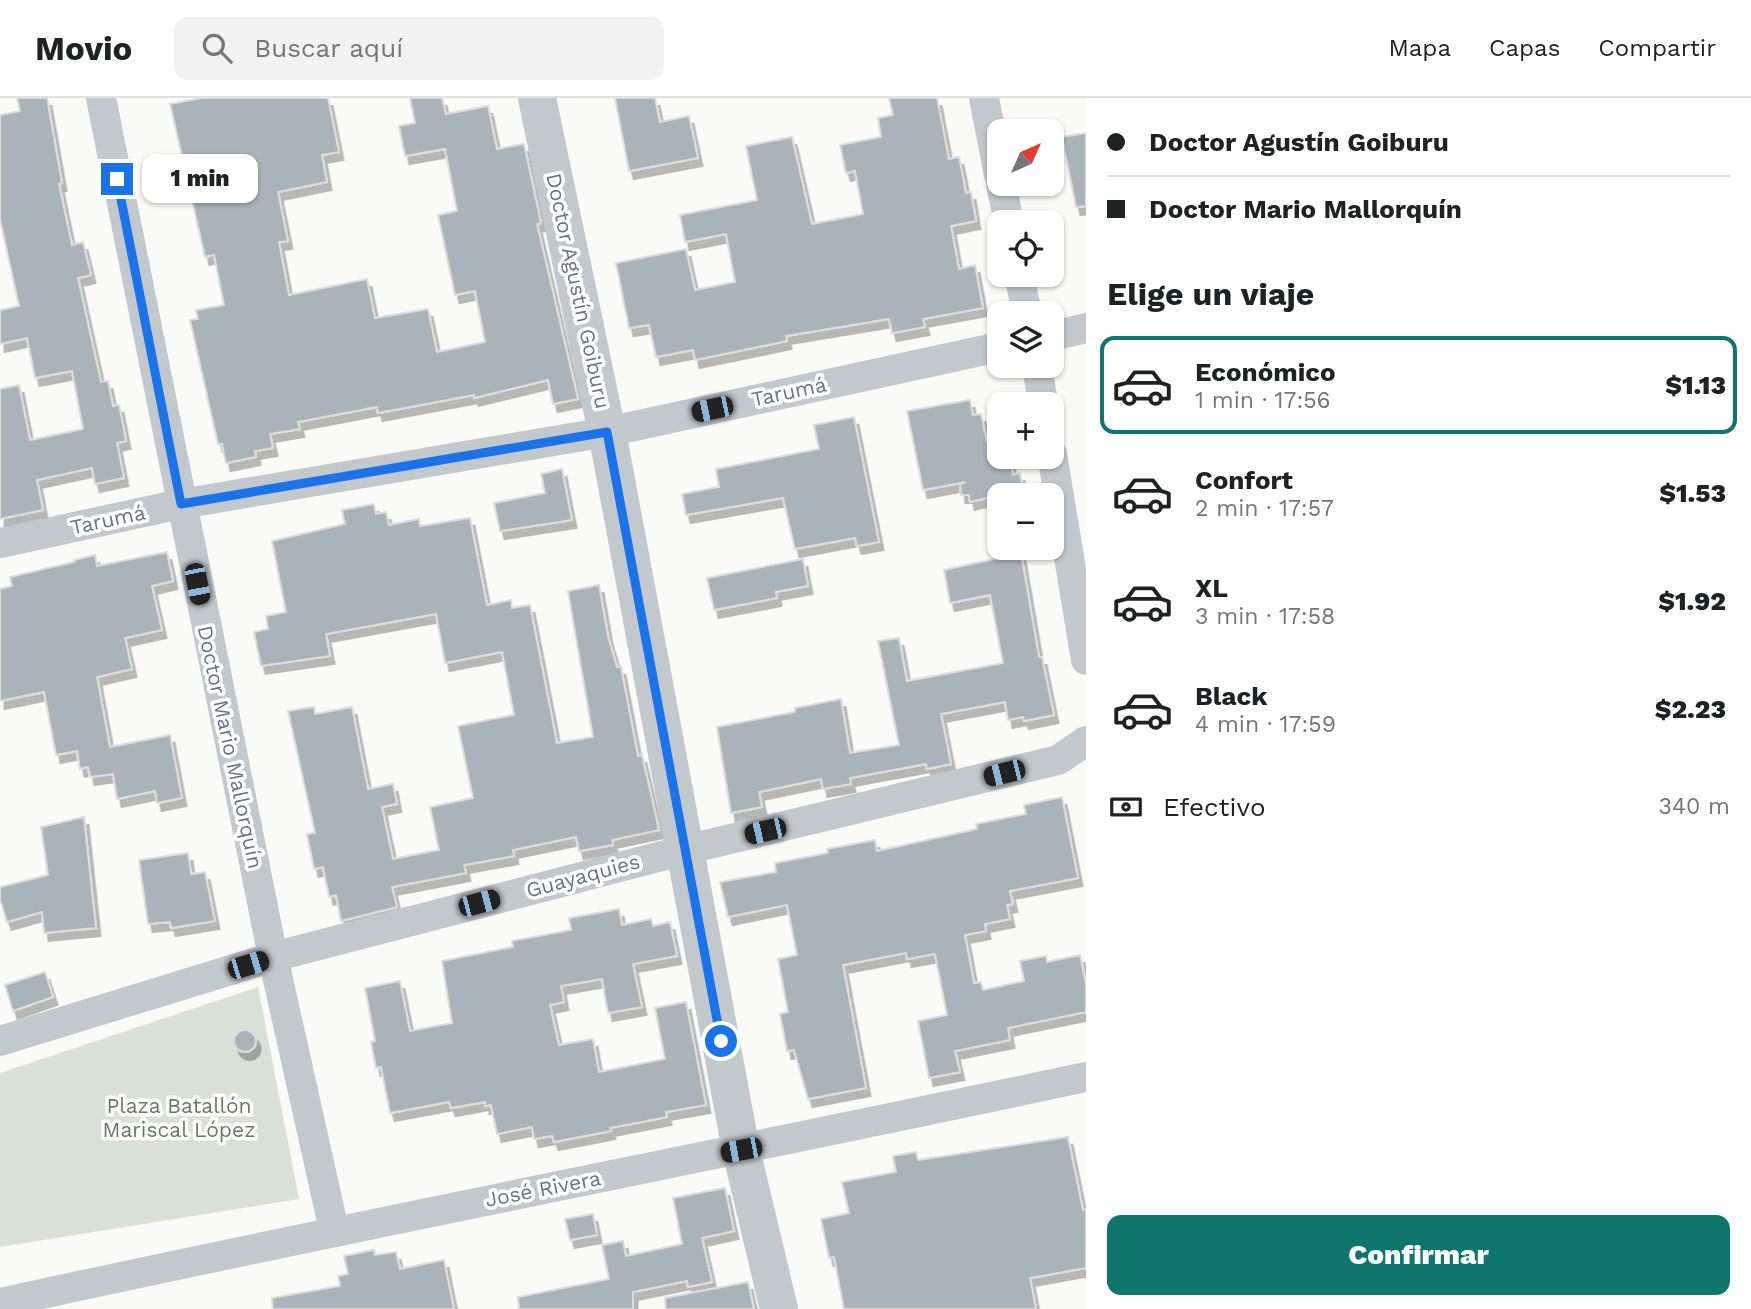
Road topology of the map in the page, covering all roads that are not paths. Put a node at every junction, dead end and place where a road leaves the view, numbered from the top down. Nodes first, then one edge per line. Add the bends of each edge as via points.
1 (101, 98) edge
2 (537, 98) edge
3 (984, 98) edge
4 (988, 119) edge
5 (1086, 328) edge
6 (1064, 333) edge
7 (987, 350) edge
8 (607, 432) junction
9 (1054, 469) edge
10 (181, 504) junction
11 (0, 543) edge
12 (1086, 660) edge
13 (1086, 741) edge
14 (685, 850) junction
15 (273, 957) junction
16 (0, 1041) edge
17 (1086, 1077) edge
18 (741, 1150) junction
19 (334, 1230) junction
20 (0, 1303) edge
21 (779, 1309) edge

1 - 10 street, Doctor Mario Mallorquín
2 - 8 street, Doctor Agustín Goiburu
3 - 4 street
5 - 6 street
7 - 8 street, Tarumá
8 - 10 street, Tarumá
8 - 14 street, Doctor Agustín Goiburu
9 - 12 street
10 - 11 street, Tarumá
10 - 15 street, Doctor Mario Mallorquín
13 - 14 street, Guayaquies via 1058,760
14 - 15 street, Guayaquies
14 - 18 street, Doctor Agustín Goiburu
15 - 16 street, Guayaquies
15 - 19 street, Doctor Mario Mallorquín
17 - 18 street, José Rivera
18 - 19 street, José Rivera
18 - 21 street, Doctor Agustín Goiburu
19 - 20 street, José Rivera

